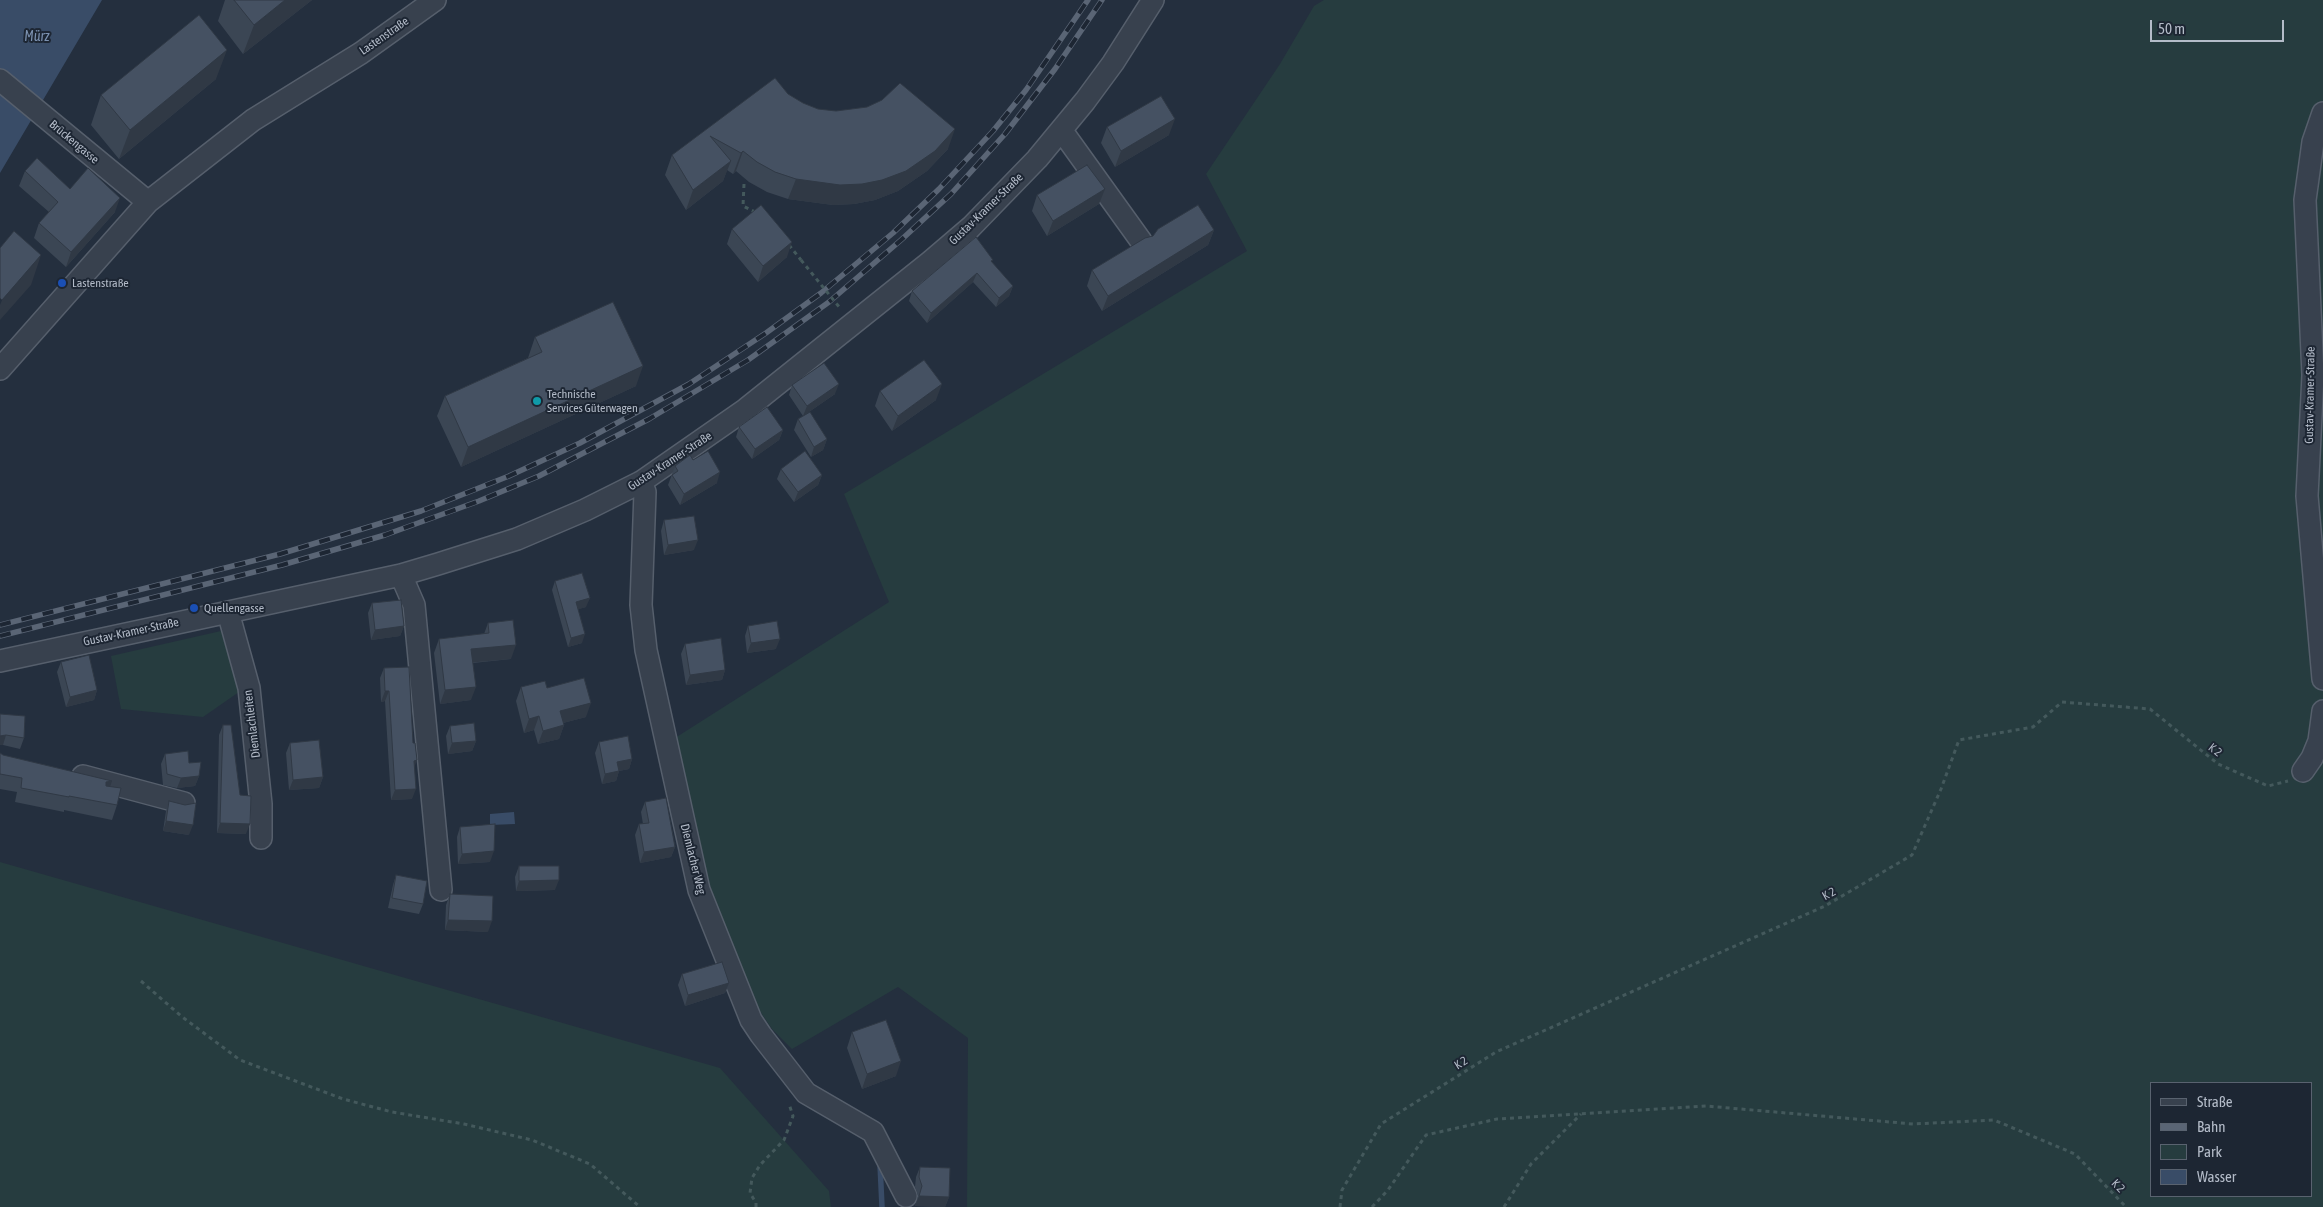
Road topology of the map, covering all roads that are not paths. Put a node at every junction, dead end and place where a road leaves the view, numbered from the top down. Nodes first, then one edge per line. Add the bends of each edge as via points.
1 (435, 0) edge
2 (1153, 0) edge
3 (0, 80) edge
4 (2323, 113) edge
5 (1062, 131) junction
6 (148, 202) junction
7 (1141, 241) edge
8 (0, 369) edge
9 (642, 482) junction
10 (400, 575) junction
11 (228, 612) junction
12 (0, 661) edge
13 (2323, 679) edge
14 (2323, 711) edge
15 (2302, 771) road end
16 (67, 772) edge
17 (184, 803) edge
18 (261, 838) dead end
19 (440, 890) dead end
20 (906, 1196) dead end

1 - 6 street, Lastenstraße via 361,53 253,120
2 - 5 street, Gustav-Kramer-Straße via 1113,63
3 - 6 street, Brückengasse
4 - 13 street, Gustav-Kramer-Straße via 2313,142 2305,200 2313,375 2307,496
5 - 7 street
5 - 9 street, Gustav-Kramer-Straße via 988,210 930,262 746,409
6 - 8 street, Lastenstraße
9 - 10 street, Gustav-Kramer-Straße via 517,539
9 - 20 street, Diemlacher Weg via 642,605 646,650 699,890 751,1020 761,1035 806,1093 873,1132
10 - 11 street, Gustav-Kramer-Straße
10 - 19 street via 414,605
11 - 12 street, Gustav-Kramer-Straße
11 - 18 street, Diemlachleiten via 249,688 261,804
14 - 15 street via 2319,741
16 - 17 street

